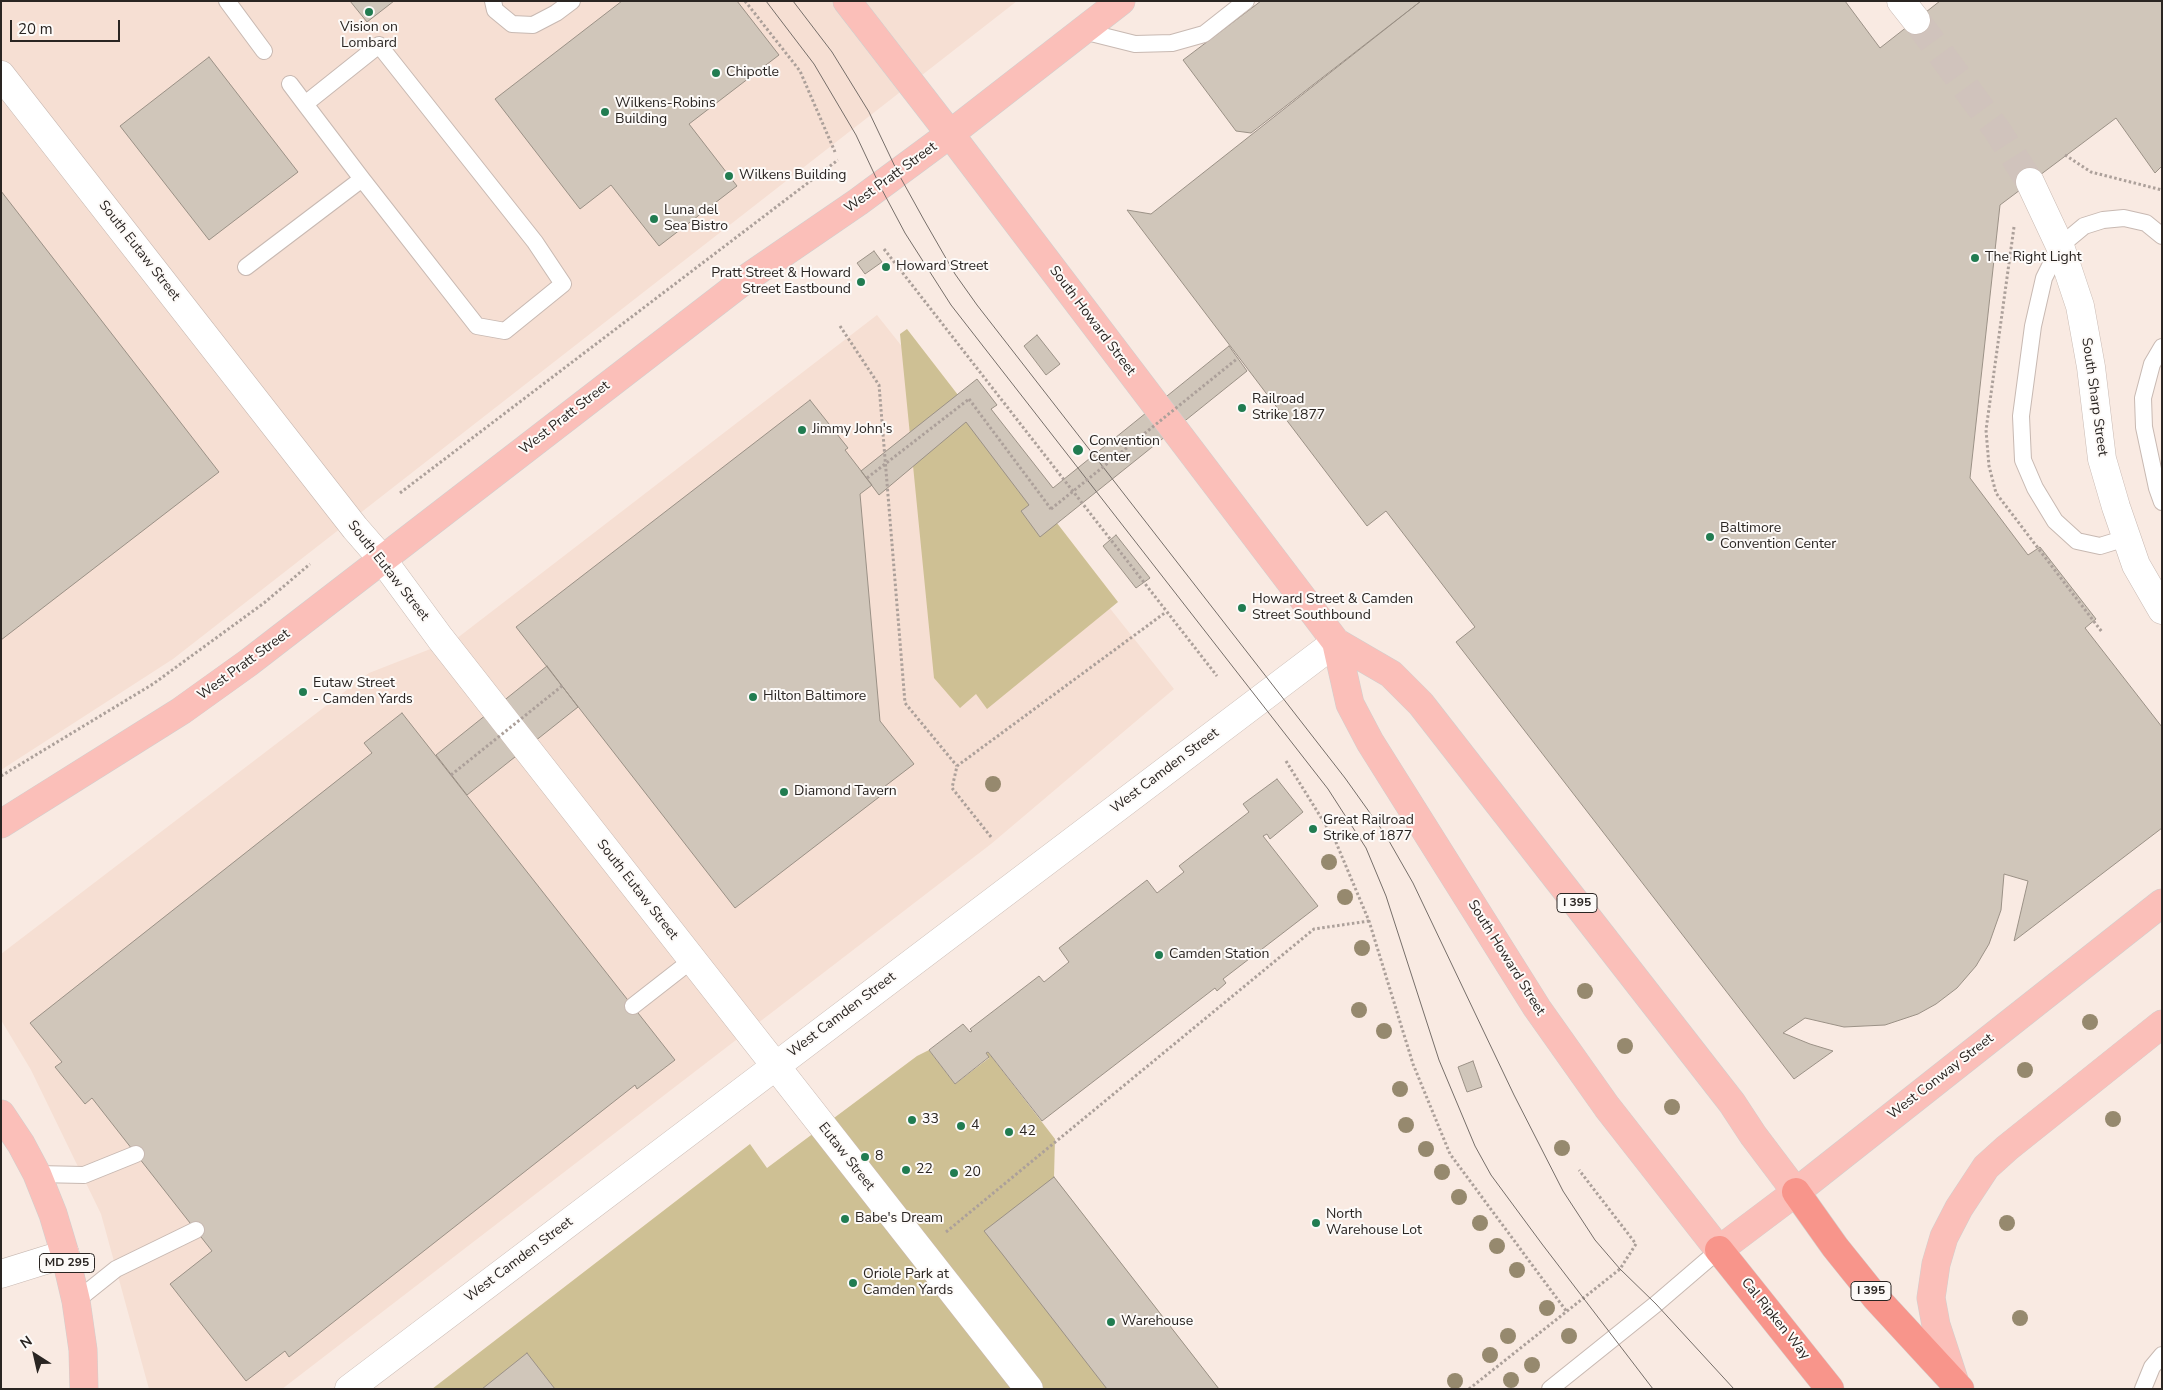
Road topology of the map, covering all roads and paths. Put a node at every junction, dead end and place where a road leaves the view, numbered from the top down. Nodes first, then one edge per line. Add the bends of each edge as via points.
1 (227, 1) edge
2 (493, 1) edge
3 (572, 1) edge
4 (745, 1) edge
5 (847, 1) edge
6 (1122, 1) edge
7 (1246, 1) edge
8 (1083, 31) junction
9 (264, 52) dead end
10 (1, 75) edge
11 (290, 84) dead end
12 (305, 104) junction
13 (950, 134) junction
14 (835, 152) dead end
15 (2065, 155) dead end
16 (838, 160) dead end
17 (362, 178) junction
18 (2030, 182) tunnel mouth
19 (2162, 190) edge
20 (2014, 224) dead end
21 (2162, 236) edge
22 (2060, 246) junction
23 (884, 249) dead end
24 (246, 267) dead end
25 (840, 326) dead end
26 (2162, 347) edge
27 (1238, 358) dead end
28 (867, 478) dead end
29 (400, 493) dead end
30 (2162, 502) edge
31 (2126, 538) junction
32 (382, 559) junction
33 (310, 564) dead end
34 (2162, 610) edge
35 (1166, 612) junction
36 (2102, 632) dead end
37 (1336, 642) junction
38 (1217, 676) dead end
39 (562, 686) dead end
40 (1286, 761) dead end
41 (957, 766) junction
42 (451, 775) dead end
43 (1, 776) edge
44 (1, 824) edge
45 (990, 837) dead end
46 (2162, 903) edge
47 (1369, 921) junction
48 (692, 960) junction
49 (633, 1006) dead end
50 (2162, 1024) edge
51 (775, 1066) junction
52 (1, 1114) edge
53 (136, 1154) dead end
54 (1579, 1170) dead end
55 (37, 1174) junction
56 (1796, 1192) junction
57 (196, 1230) dead end
58 (1719, 1250) junction
59 (65, 1254) junction
60 (921, 1254) junction
61 (1, 1274) edge
62 (76, 1301) junction
63 (1567, 1312) junction
64 (2162, 1355) edge
65 (1957, 1386) edge
66 (84, 1389) edge
67 (348, 1389) edge
68 (1028, 1389) edge
69 (1469, 1389) edge
70 (1550, 1389) edge
71 (1830, 1389) edge
72 (2143, 1389) edge

1 - 9 lane
2 - 3 lane via 495,10 512,24 533,25
4 - 14 path via 800,71
5 - 13 main road, South Howard Street
6 - 8 main road, West Pratt Street
7 - 8 lane via 1204,34 1172,43 1135,44
8 - 13 main road, West Pratt Street
10 - 32 street, South Eutaw Street
11 - 12 lane
12 - 17 lane
12 - 17 lane via 379,45 535,242 563,284 505,331 477,326
13 - 32 main road, West Pratt Street via 750,276
13 - 37 main road, South Howard Street
15 - 19 path via 2091,172
16 - 29 path
17 - 24 lane
18 - 22 street, South Sharp Street
20 - 36 path via 1986,430 1989,466 1996,493
21 - 22 lane via 2146,223 2124,218 2103,220 2084,226
22 - 31 street, South Sharp Street via 2080,306 2102,459
22 - 31 lane via 2044,278 2032,326 2021,416 2022,460 2055,521 2077,541 2100,546
23 - 35 path
25 - 41 path via 879,385 905,703
26 - 30 lane via 2152,364 2143,398 2144,427
27 - 28 path, bridge via 1051,509 969,399
31 - 34 street, South Sharp Street via 2136,565
32 - 44 main road, West Pratt Street via 248,664 181,711
32 - 48 street, South Eutaw Street
33 - 43 path via 264,604 153,684
35 - 38 path
35 - 41 path
37 - 51 street, West Camden Street
37 - 56 main road, South Howard Street / I 395 via 1391,674 1421,704 1732,1103
37 - 58 main road, South Howard Street via 1350,704 1370,742 1496,943 1607,1107
39 - 42 path, bridge
40 - 47 path via 1335,840
41 - 45 path via 952,788
46 - 56 main road, West Conway Street
47 - 60 path via 1314,929
47 - 63 path via 1413,1064 1450,1154
48 - 49 lane
48 - 51 street, South Eutaw Street
50 - 65 main road via 1986,1167 1944,1236 1936,1264 1932,1298 1936,1325
51 - 60 street, Eutaw Street
51 - 67 street, West Camden Street
52 - 55 main road, MD 295
53 - 55 lane via 84,1175
54 - 63 path via 1636,1244 1620,1270
55 - 59 main road, MD 295
56 - 58 main road, West Conway Street
56 - 65 highway, I 395 via 1876,1298
57 - 62 lane via 116,1268
58 - 70 lane
58 - 71 highway, Cal Ripken Way
59 - 61 street
59 - 62 main road, MD 295
60 - 68 street, Eutaw Street
62 - 66 main road, MD 295 via 83,1350
63 - 69 path
64 - 72 lane via 2152,1367

